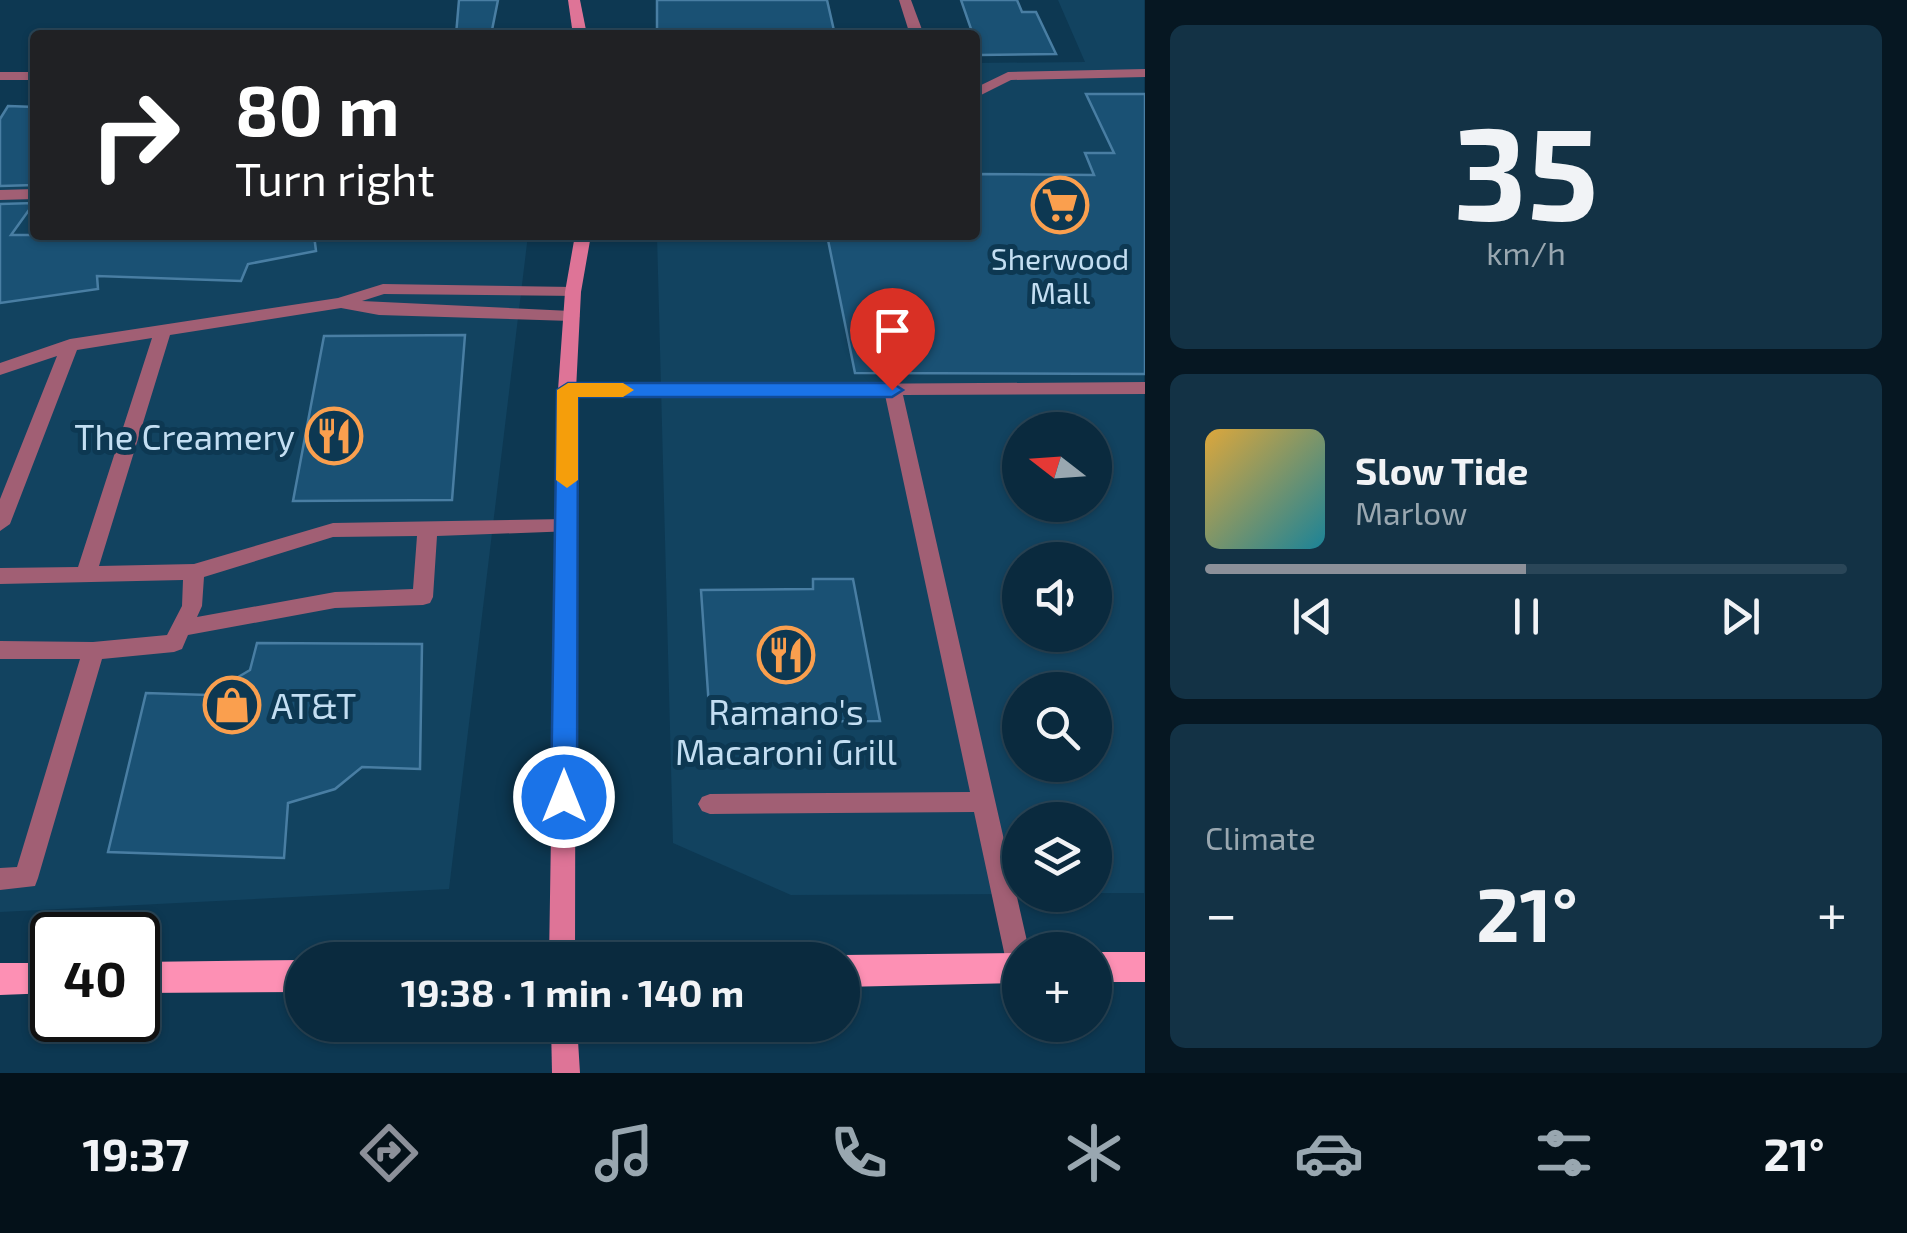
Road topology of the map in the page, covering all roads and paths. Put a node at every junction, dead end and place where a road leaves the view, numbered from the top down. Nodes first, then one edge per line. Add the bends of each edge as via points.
1 (574, 0) edge
2 (905, 0) edge
3 (579, 30) edge
4 (915, 30) edge
5 (1144, 73) edge
6 (0, 76) edge
7 (30, 76) edge
8 (980, 91) edge
9 (0, 194) edge
10 (30, 194) edge
11 (582, 240) edge
12 (572, 292) junction
13 (340, 303) junction
14 (571, 316) junction
15 (163, 330) junction
16 (70, 345) junction
17 (0, 369) edge
18 (1144, 388) edge
19 (568, 390) junction
20 (892, 390) junction
21 (0, 524) edge
22 (566, 526) junction
23 (426, 528) junction
24 (194, 572) junction
25 (86, 575) junction
26 (0, 576) edge
27 (178, 636) junction
28 (0, 650) edge
29 (93, 651) junction
30 (984, 802) junction
31 (710, 804) dead end
32 (0, 878) edge
33 (1012, 932) edge
34 (562, 942) edge
35 (1002, 967) edge
36 (1112, 967) edge
37 (1144, 967) edge
38 (860, 971) edge
39 (285, 976) edge
40 (30, 978) edge
41 (160, 978) edge
42 (0, 979) edge
43 (565, 1042) edge
44 (566, 1073) edge

1 - 3 street
2 - 4 street
5 - 8 street via 1008,76
6 - 7 street
9 - 10 street
11 - 12 street
12 - 13 street via 383,288
12 - 14 street
13 - 14 street
13 - 15 street
14 - 19 street
15 - 16 street
15 - 25 street
16 - 17 street
16 - 21 street
18 - 20 street
19 - 20 street
19 - 22 street
20 - 30 street
22 - 23 street
22 - 34 street
23 - 24 street via 333,530
23 - 27 street via 423,597 335,600
24 - 25 street
24 - 27 street via 192,606
25 - 26 street
27 - 29 street
28 - 29 street
29 - 32 street via 26,878
30 - 31 street
30 - 33 street
35 - 38 main road
36 - 37 main road
39 - 41 main road
40 - 42 main road
43 - 44 street

